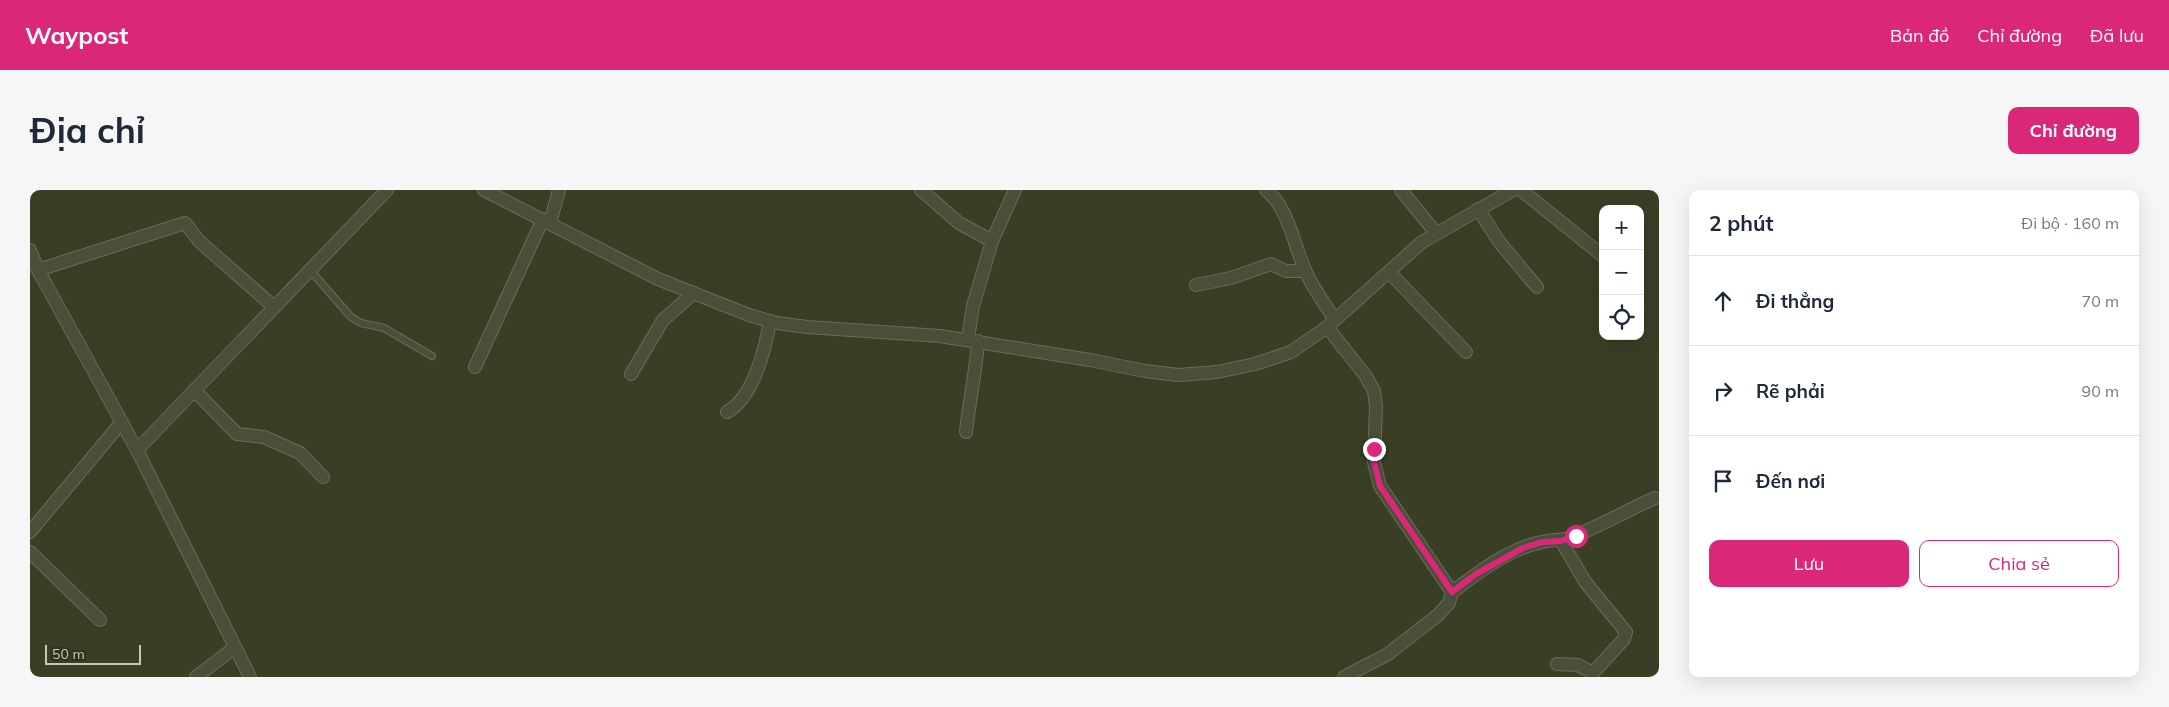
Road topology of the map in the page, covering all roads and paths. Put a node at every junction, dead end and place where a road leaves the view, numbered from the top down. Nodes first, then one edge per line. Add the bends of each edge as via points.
1 (387, 190) edge
2 (484, 190) edge
3 (559, 190) edge
4 (921, 190) edge
5 (1015, 190) edge
6 (1266, 190) edge
7 (1401, 190) edge
8 (1513, 190) edge
9 (1521, 190) edge
10 (1478, 209) junction
11 (547, 221) junction
12 (1436, 234) junction
13 (992, 241) junction
14 (30, 250) edge
15 (1599, 253) edge
16 (38, 270) junction
17 (310, 270) junction
18 (1305, 271) junction
19 (1389, 272) junction
20 (1196, 285) dead end
21 (1537, 287) dead end
22 (694, 293) junction
23 (274, 307) junction
24 (770, 321) junction
25 (1331, 324) junction
26 (973, 340) junction
27 (1466, 352) dead end
28 (432, 356) dead end
29 (475, 367) dead end
30 (630, 374) dead end
31 (194, 390) junction
32 (727, 412) dead end
33 (120, 423) junction
34 (966, 432) dead end
35 (137, 450) junction
36 (323, 477) dead end
37 (1655, 498) dead end
38 (30, 532) edge
39 (1561, 541) junction
40 (30, 552) edge
41 (1452, 592) junction
42 (100, 620) dead end
43 (234, 648) junction
44 (1557, 664) dead end
45 (1595, 675) edge
46 (196, 677) edge
47 (250, 677) edge
48 (1344, 677) edge

1 - 17 street
2 - 11 street
3 - 11 street
4 - 13 street via 960,223
5 - 13 street
6 - 18 street via 1274,196 1290,227
7 - 12 street
8 - 10 street
9 - 15 street
10 - 12 street
10 - 21 street via 1500,243
11 - 22 street via 658,279
11 - 29 street
12 - 19 street via 1422,242
13 - 26 street via 973,306
14 - 16 street
16 - 23 street via 185,223 200,242
16 - 33 street
17 - 23 street
17 - 28 lane via 351,317 361,323 384,328
18 - 20 street via 1286,271 1271,264 1231,278
18 - 25 street
19 - 25 street
19 - 27 street
22 - 24 street
22 - 30 street via 663,320
23 - 31 street
24 - 26 street via 806,327
24 - 32 street via 755,374 744,398
25 - 26 street via 1290,352 1256,364 1178,375
25 - 41 street via 1374,391 1374,462 1380,486
26 - 34 street via 976,367
31 - 35 street
31 - 36 street via 237,434 264,436 300,453
33 - 35 street
33 - 38 street
35 - 43 street
37 - 39 street
39 - 41 street via 1523,548
39 - 45 street via 1586,583 1626,632
40 - 42 street
41 - 48 street via 1449,603 1438,615 1388,654
43 - 46 street
43 - 47 street
44 - 45 street via 1578,665

